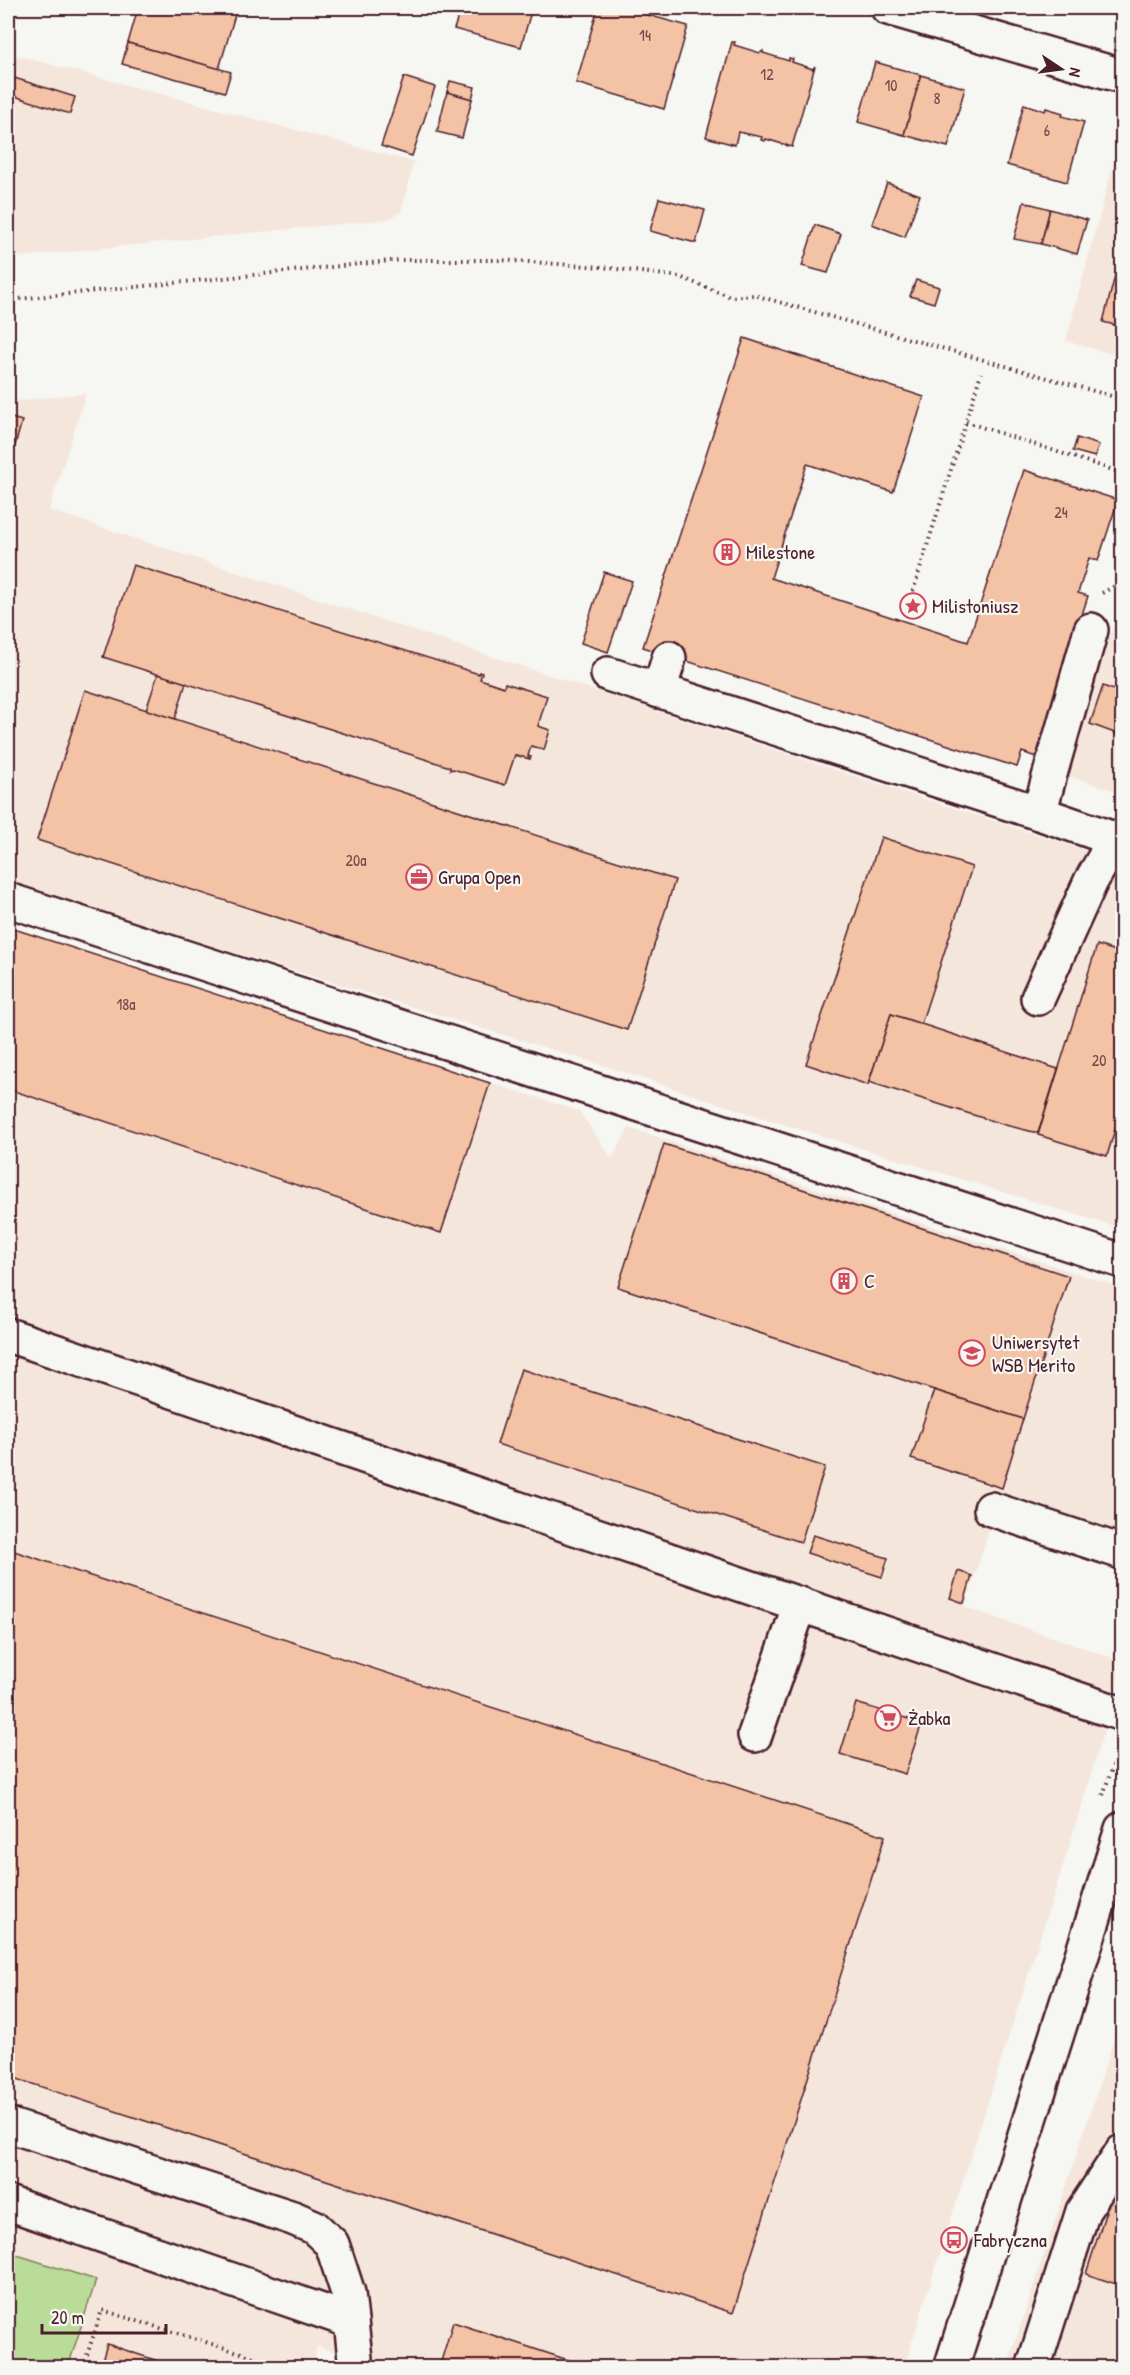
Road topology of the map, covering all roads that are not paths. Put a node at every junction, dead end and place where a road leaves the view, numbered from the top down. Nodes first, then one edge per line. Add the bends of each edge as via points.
1 (888, 8) edge
2 (937, 14) edge
3 (1122, 76) edge
4 (1091, 630) dead end
5 (669, 658) dead end
6 (608, 674) dead end
7 (659, 691) junction
8 (1039, 813) junction
9 (1117, 840) edge
10 (8, 900) edge
11 (1038, 998) dead end
12 (1122, 1260) edge
13 (8, 1335) edge
14 (991, 1509) dead end
15 (1122, 1552) edge
16 (800, 1604) junction
17 (1122, 1714) edge
18 (754, 1735) dead end
19 (1122, 1829) edge
20 (8, 2125) edge
21 (1122, 2152) edge
22 (8, 2203) edge
23 (351, 2321) junction
24 (356, 2367) edge
25 (951, 2367) edge
26 (1033, 2367) edge

1 - 2 street
2 - 3 street
4 - 8 street
5 - 7 street
6 - 7 street
7 - 8 street
8 - 9 street
9 - 11 street via 1091,882
10 - 12 street
13 - 16 street
14 - 15 street
16 - 17 street
16 - 18 street
19 - 25 street
20 - 23 street via 314,2227 332,2244 348,2293
21 - 26 street via 1083,2211
22 - 23 street
23 - 24 street

